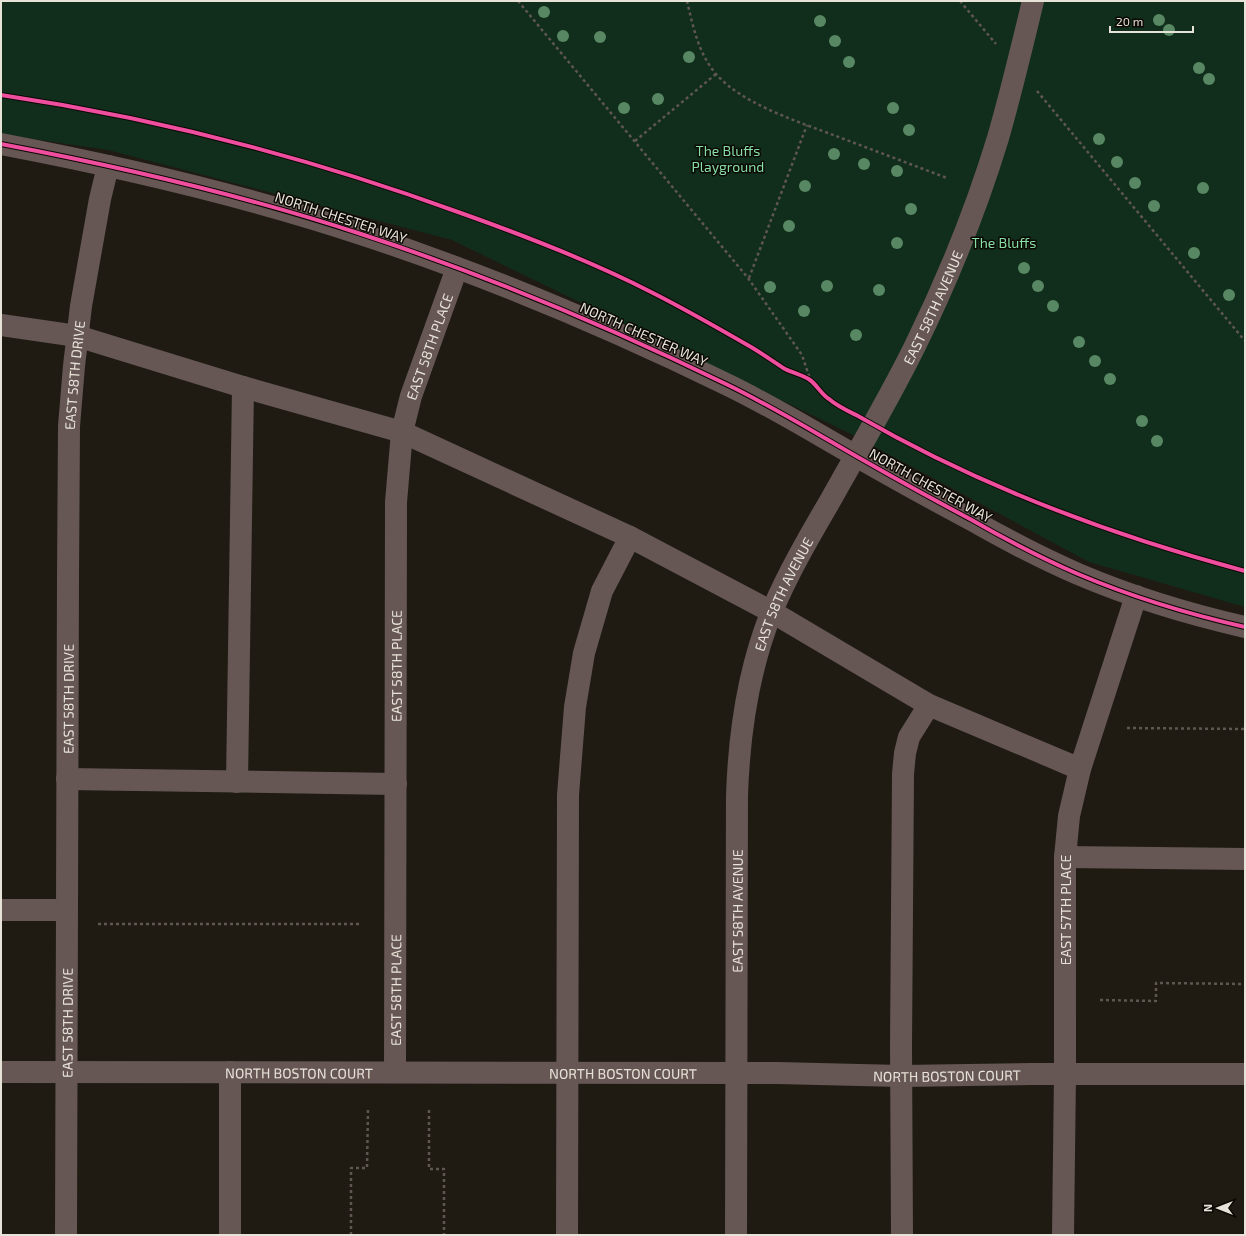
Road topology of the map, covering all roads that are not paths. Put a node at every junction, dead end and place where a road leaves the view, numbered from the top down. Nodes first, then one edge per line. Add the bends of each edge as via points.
1 (1033, 1) edge
2 (1, 144) edge
3 (108, 166) junction
4 (457, 268) junction
5 (1, 325) edge
6 (77, 336) junction
7 (243, 387) junction
8 (402, 432) junction
9 (856, 456) junction
10 (630, 537) junction
11 (1136, 596) junction
12 (772, 612) junction
13 (1245, 628) edge
14 (929, 705) junction
15 (1080, 769) junction
16 (67, 779) junction
17 (237, 782) junction
18 (396, 784) junction
19 (1065, 857) junction
20 (1245, 859) edge
21 (1, 910) edge
22 (67, 910) junction
23 (1, 1072) edge
24 (67, 1072) junction
25 (230, 1072) junction
26 (395, 1072) junction
27 (736, 1073) junction
28 (567, 1074) junction
29 (1065, 1074) junction
30 (1245, 1074) edge
31 (901, 1076) junction
32 (66, 1235) edge
33 (230, 1235) edge
34 (567, 1235) edge
35 (736, 1235) edge
36 (902, 1235) edge
37 (1063, 1235) edge

1 - 9 street, EAST 58TH AVENUE via 998,138 967,229 915,346
2 - 3 street, NORTH CHESTER WAY
3 - 4 street, NORTH CHESTER WAY via 294,213
3 - 6 street, EAST 58TH DRIVE
4 - 8 street, EAST 58TH PLACE via 411,396
4 - 9 street, NORTH CHESTER WAY via 612,331 729,385
5 - 6 street
6 - 7 street
6 - 16 street, EAST 58TH DRIVE via 68,464
7 - 8 street
7 - 17 street
8 - 10 street
8 - 18 street, EAST 58TH PLACE via 396,502
9 - 11 street, NORTH CHESTER WAY via 1028,551 1079,575
9 - 12 street, EAST 58TH AVENUE via 793,567
10 - 12 street
10 - 28 street via 602,591 584,653 574,707 568,795
11 - 13 street, NORTH CHESTER WAY
11 - 15 street, EAST 57TH PLACE
12 - 14 street
12 - 27 street, EAST 58TH AVENUE via 750,682 738,767
14 - 15 street
14 - 31 street via 910,737 903,774
15 - 19 street, EAST 57TH PLACE via 1069,816
16 - 17 street
16 - 22 street, EAST 58TH DRIVE
17 - 18 street
18 - 26 street, EAST 58TH PLACE
19 - 20 street
19 - 29 street, EAST 57TH PLACE
21 - 22 street
22 - 24 street, EAST 58TH DRIVE
23 - 24 street, NORTH BOSTON COURT
24 - 25 street, NORTH BOSTON COURT
24 - 32 street, EAST 58TH DRIVE
25 - 26 street, NORTH BOSTON COURT
25 - 33 street
26 - 28 street, NORTH BOSTON COURT
27 - 28 street, NORTH BOSTON COURT
27 - 31 street, NORTH BOSTON COURT
27 - 35 street, EAST 58TH AVENUE
28 - 34 street
29 - 30 street, NORTH BOSTON COURT
29 - 31 street, NORTH BOSTON COURT
29 - 37 street, EAST 57TH PLACE
31 - 36 street

